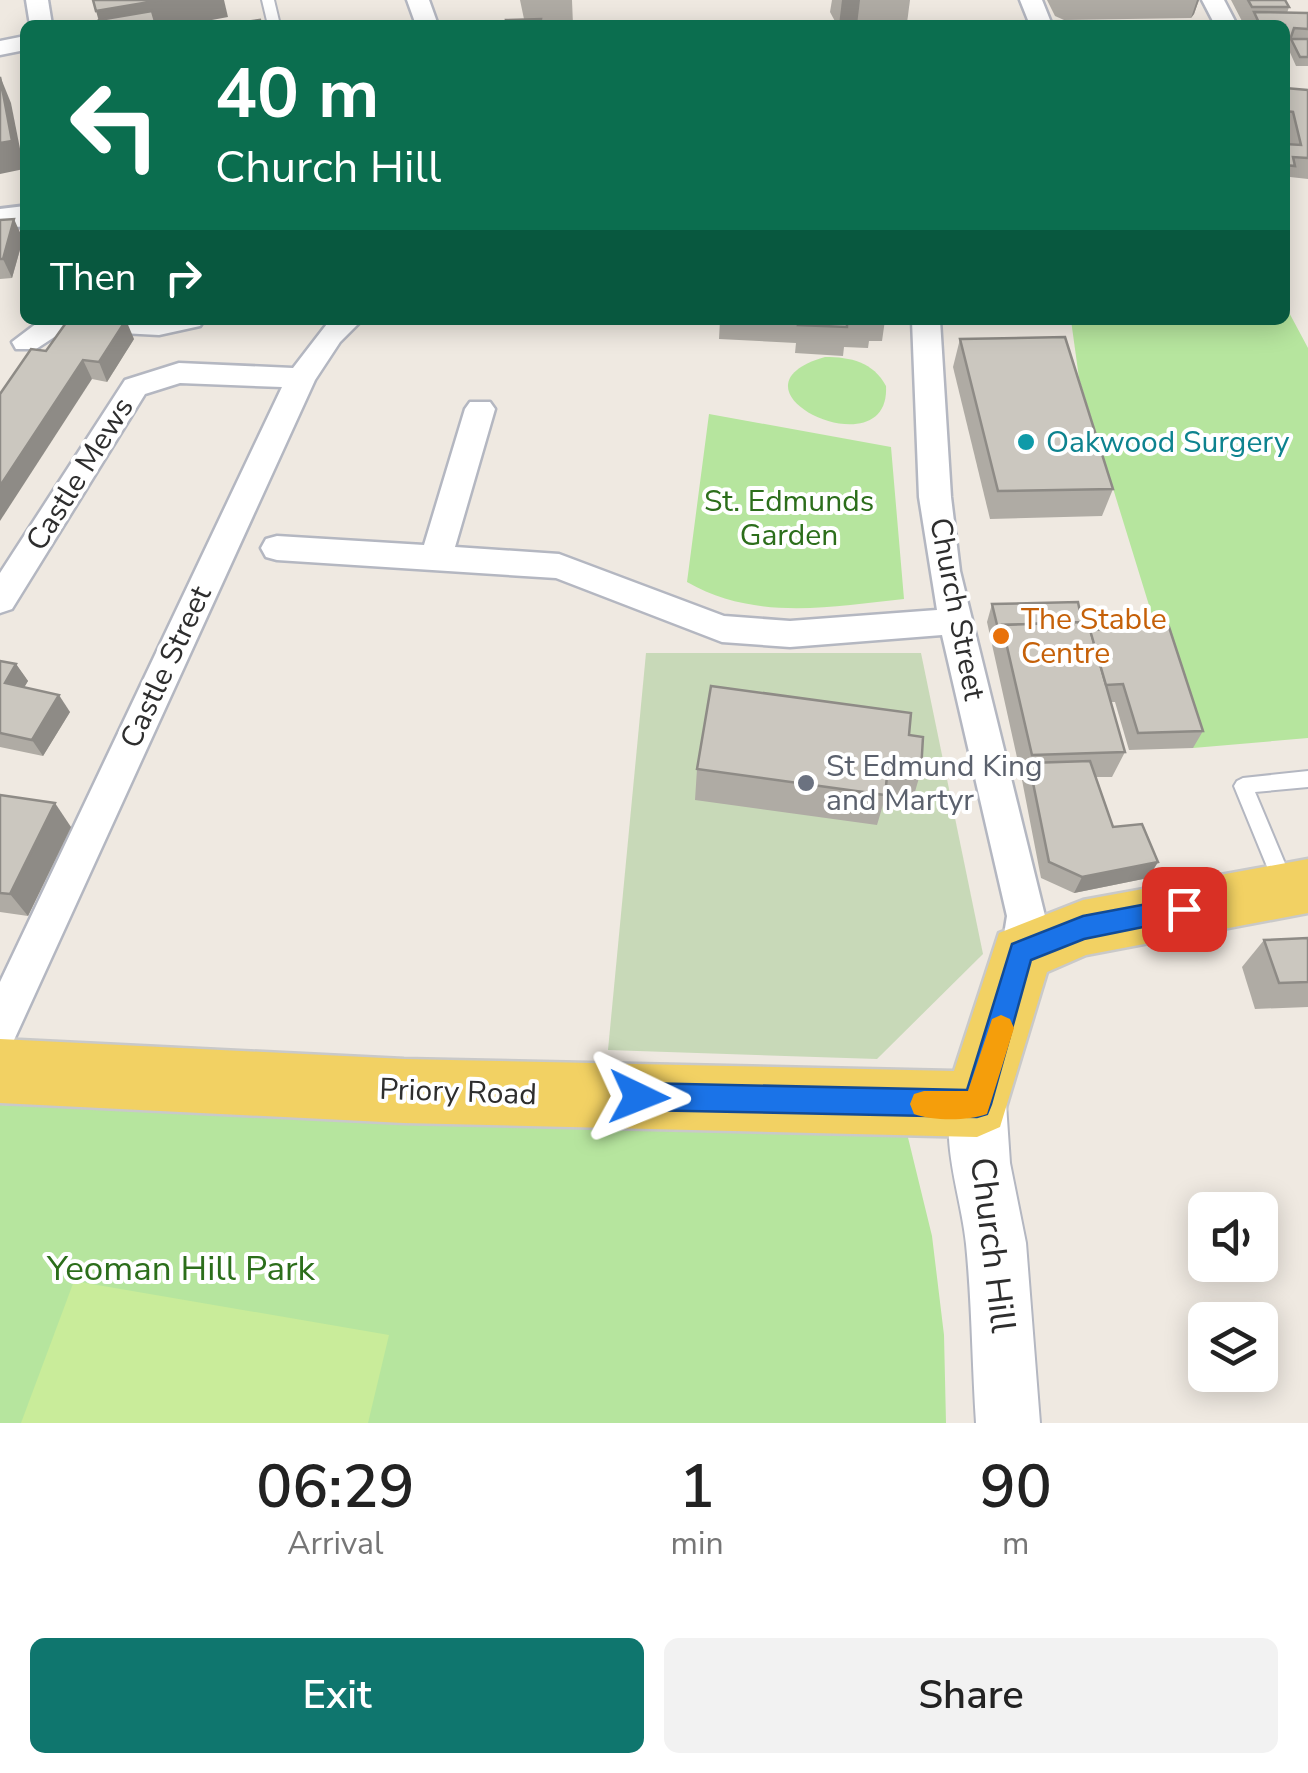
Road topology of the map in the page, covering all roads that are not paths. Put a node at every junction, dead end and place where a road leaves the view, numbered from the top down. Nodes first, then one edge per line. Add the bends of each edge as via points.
1 (54, 325) edge
2 (184, 325) edge
3 (342, 325) edge
4 (926, 325) edge
5 (26, 342) dead end
6 (179, 373) junction
7 (300, 378) junction
8 (480, 409) dead end
9 (278, 548) dead end
10 (436, 558) junction
11 (0, 600) edge
12 (956, 620) junction
13 (1308, 779) edge
14 (1297, 888) edge
15 (1021, 952) junction
16 (0, 1026) edge
17 (0, 1071) edge
18 (977, 1104) junction
19 (1008, 1423) edge

1 - 5 street
2 - 6 street
3 - 7 street, Castle Street
4 - 12 street, Church Street via 935,497
6 - 7 street, Castle Mews
6 - 11 street, Castle Mews via 135,387
7 - 16 street, Castle Street
8 - 10 street
9 - 10 street
10 - 12 street via 559,566 722,629 790,634
12 - 15 street, Church Street via 1026,916
13 - 14 lane via 1243,786
14 - 15 main road via 1083,928
15 - 18 main road, Church Hill
17 - 18 main road, Priory Road
18 - 19 main road, Church Hill via 996,1243

